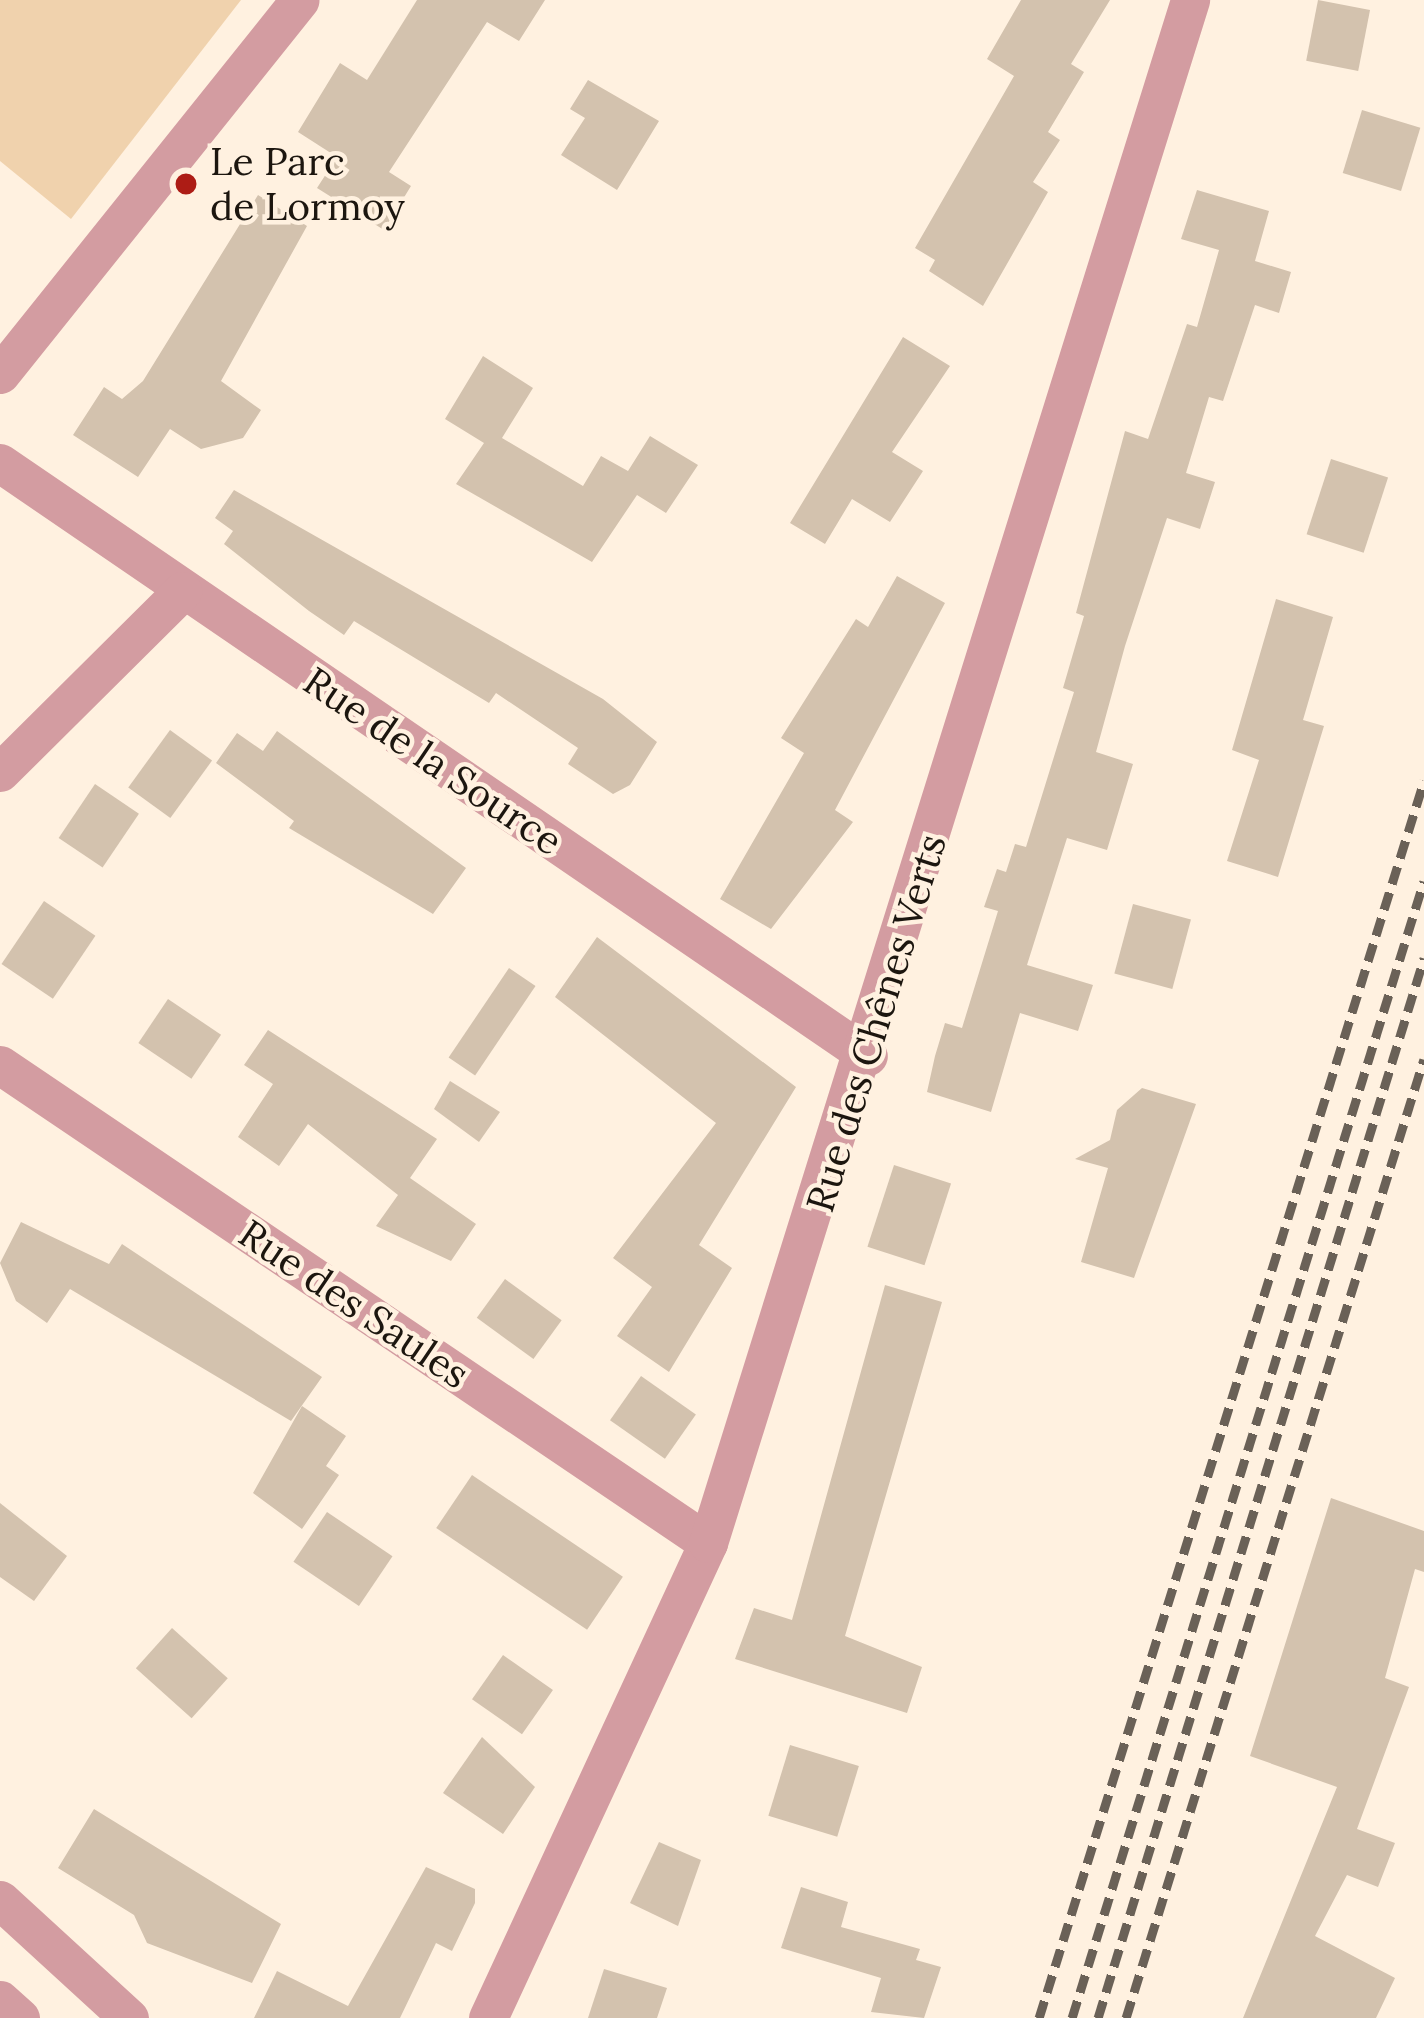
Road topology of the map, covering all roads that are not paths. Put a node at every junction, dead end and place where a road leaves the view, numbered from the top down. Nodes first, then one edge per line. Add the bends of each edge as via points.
1 (300, 0) edge
2 (1190, 0) edge
3 (0, 374) edge
4 (0, 463) edge
5 (182, 591) junction
6 (0, 772) edge
7 (868, 1056) junction
8 (0, 1065) edge
9 (707, 1544) junction
10 (0, 1900) edge
11 (0, 2000) edge
12 (20, 2018) edge
13 (129, 2018) edge
14 (488, 2018) edge

1 - 3 street
2 - 7 street, Rue des Chênes Verts
4 - 5 street, Rue de la Source
5 - 6 street
5 - 7 street, Rue de la Source
7 - 9 street, Rue des Chênes Verts
8 - 9 street, Rue des Saules
9 - 14 street, Rue des Chênes Verts
10 - 13 street
11 - 12 street

